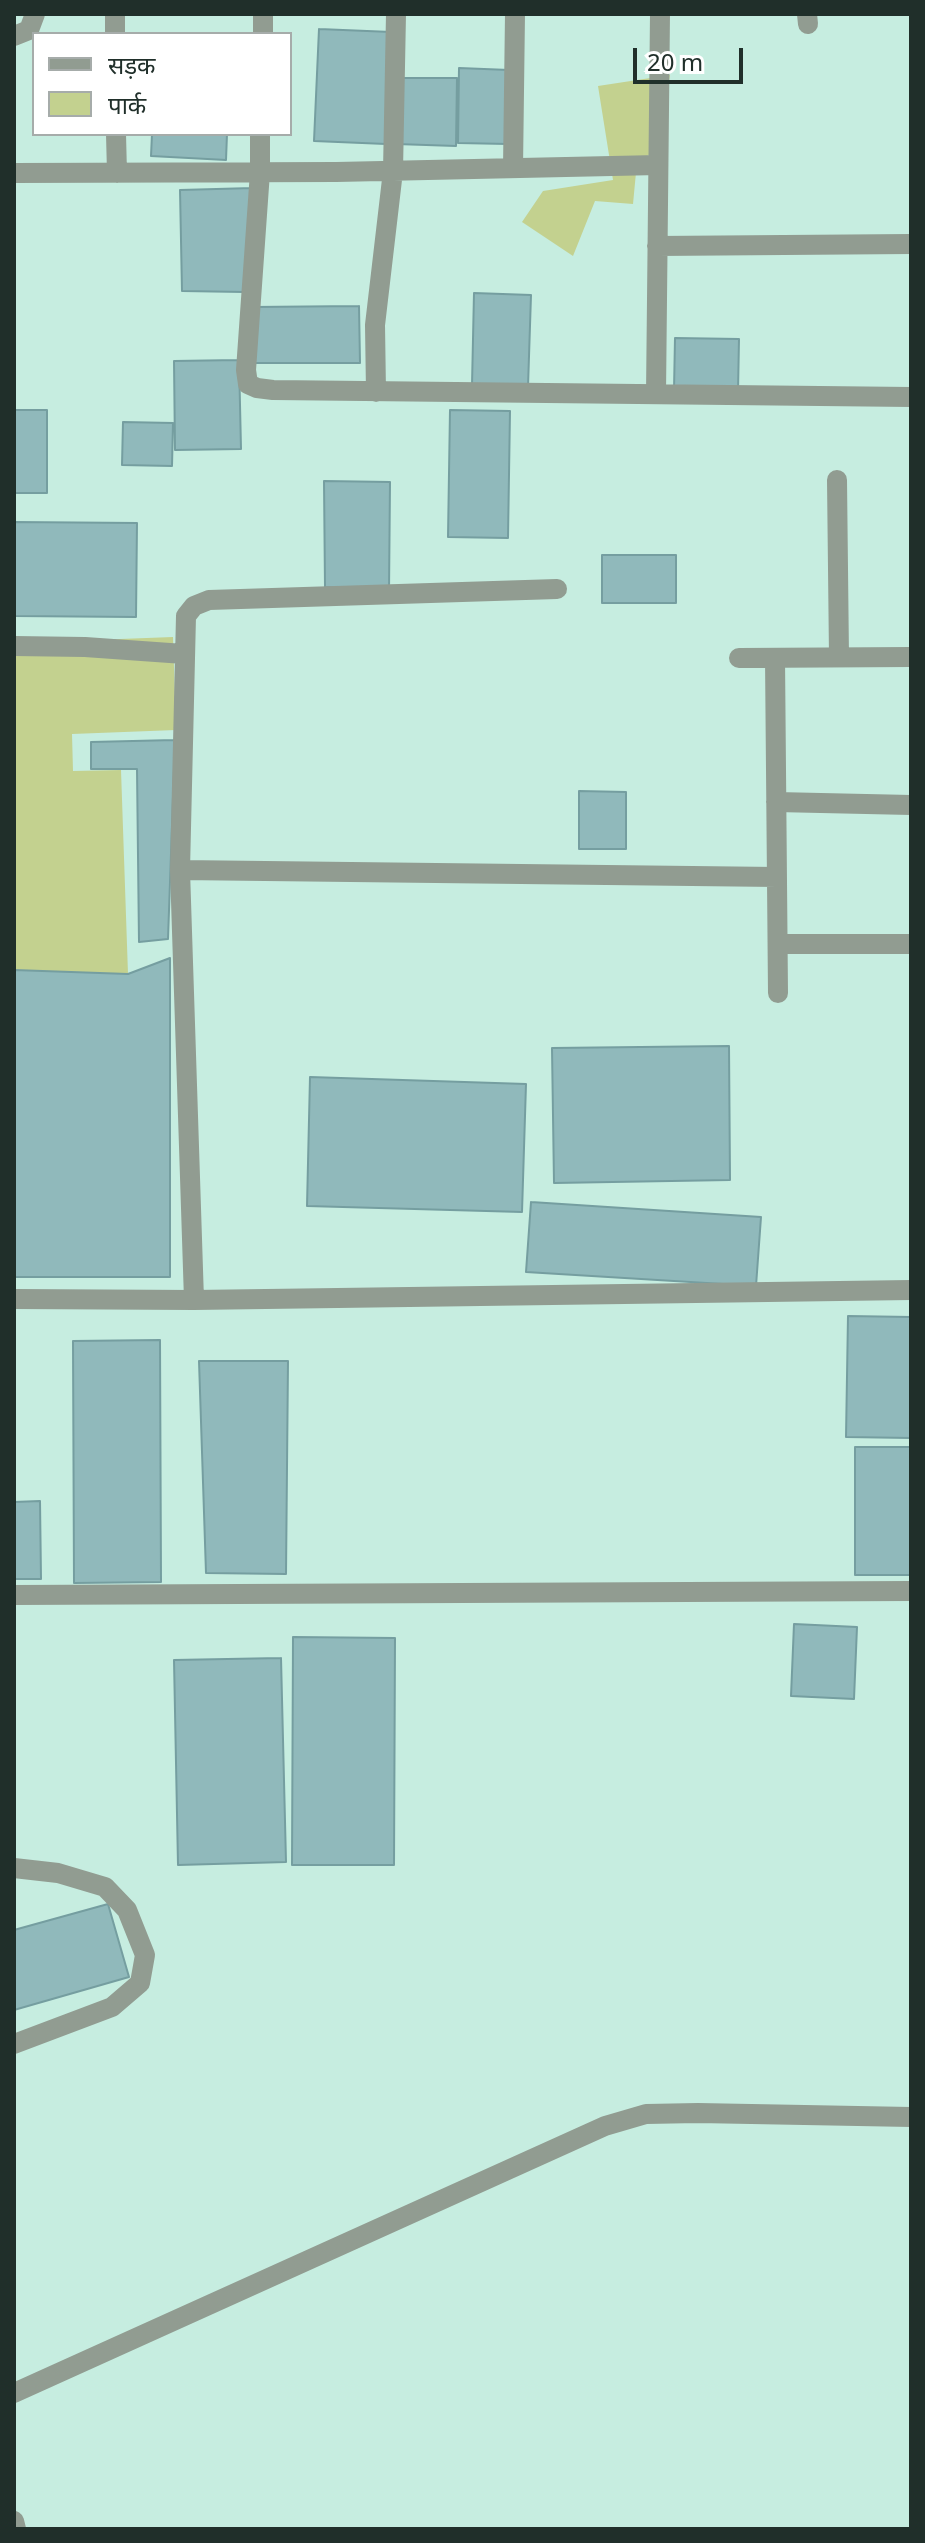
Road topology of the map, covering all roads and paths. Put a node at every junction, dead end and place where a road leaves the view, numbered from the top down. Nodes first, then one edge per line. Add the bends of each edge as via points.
1 (35, 14) edge
2 (396, 14) edge
3 (515, 14) edge
4 (660, 14) edge
5 (14, 36) edge
6 (116, 136) edge
7 (260, 136) edge
8 (658, 165) junction
9 (513, 168) junction
10 (393, 171) junction
11 (260, 172) junction
12 (14, 173) edge
13 (117, 173) junction
14 (911, 244) edge
15 (657, 246) junction
16 (376, 392) junction
17 (656, 394) junction
18 (911, 397) edge
19 (837, 480) dead end
20 (557, 589) dead end
21 (14, 646) edge
22 (184, 654) junction
23 (839, 657) junction
24 (911, 657) edge
25 (739, 658) dead end
26 (775, 658) junction
27 (776, 802) junction
28 (911, 805) edge
29 (180, 870) junction
30 (777, 877) junction
31 (778, 944) junction
32 (911, 944) edge
33 (778, 993) dead end
34 (911, 1290) edge
35 (14, 1299) edge
36 (194, 1300) junction
37 (911, 1591) edge
38 (14, 1595) edge
39 (14, 1868) edge
40 (14, 2044) edge
41 (911, 2117) edge
42 (14, 2393) edge
43 (14, 2521) edge
44 (16, 2529) edge

1 - 5 street via 29,30
2 - 10 street
3 - 9 street
4 - 8 street
6 - 13 street
7 - 11 street
8 - 9 street
8 - 15 street
9 - 10 street
10 - 11 street
10 - 16 street via 375,325
11 - 13 street
11 - 16 street via 248,384 273,390
12 - 13 street
14 - 15 street
15 - 17 street
16 - 17 street
17 - 18 street
19 - 23 street
20 - 22 street via 209,600 186,616
21 - 22 street
22 - 29 street
23 - 24 street
23 - 26 street
25 - 26 street
26 - 27 street
27 - 28 street
27 - 30 street
29 - 30 street
29 - 36 street
30 - 31 street
31 - 32 street
31 - 33 street
34 - 36 street
35 - 36 street
37 - 38 street
39 - 40 street via 58,1873 105,1887 127,1910 145,1955 140,1983 112,2007
41 - 42 street via 646,2114 605,2126
43 - 44 street

